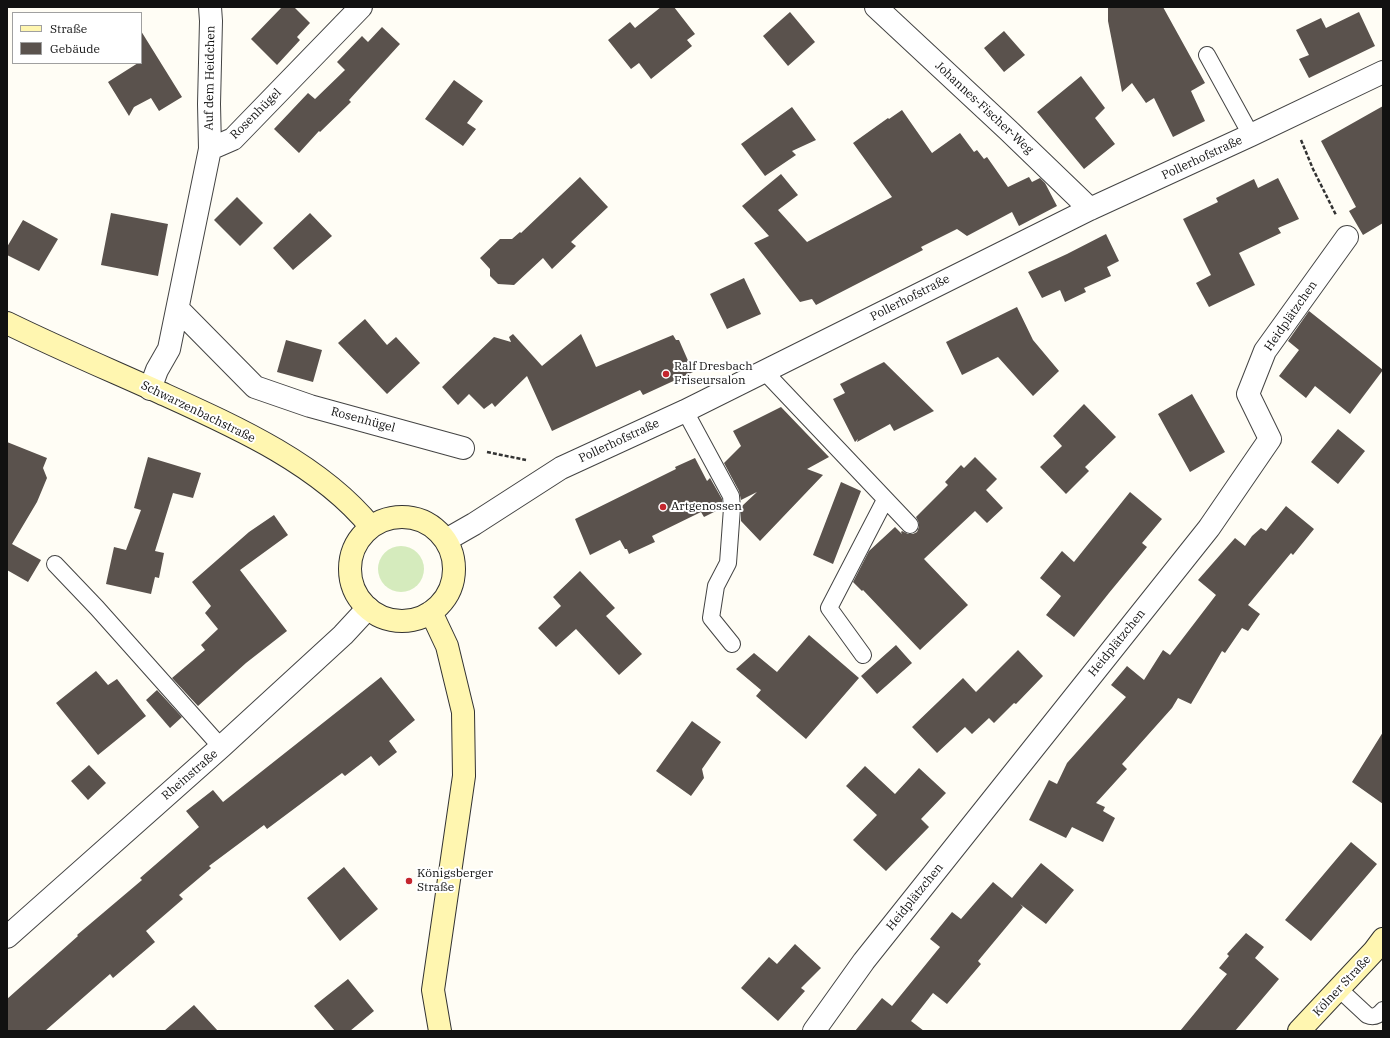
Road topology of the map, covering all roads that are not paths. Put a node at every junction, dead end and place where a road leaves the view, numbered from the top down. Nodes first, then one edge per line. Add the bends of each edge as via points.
1 (210, 7) edge
2 (361, 7) edge
3 (876, 7) edge
4 (1207, 55) dead end
5 (1383, 72) edge
6 (1251, 135) junction
7 (210, 149) junction
8 (1090, 209) junction
9 (1347, 238) road end
10 (178, 309) junction
11 (7, 323) edge
12 (764, 371) junction
13 (150, 388) junction
14 (685, 410) junction
15 (463, 448) road end
16 (885, 500) junction
17 (910, 525) dead end
18 (372, 527) junction
19 (446, 540) junction
20 (55, 564) dead end
21 (368, 608) junction
22 (431, 612) junction
23 (732, 644) dead end
24 (863, 655) dead end
25 (221, 747) junction
26 (7, 937) edge
27 (1383, 939) edge
28 (1339, 989) junction
29 (1383, 1010) edge
30 (440, 1031) edge
31 (814, 1031) edge
32 (1299, 1031) edge

1 - 7 street, Auf dem Heidchen
2 - 7 street, Rosenhügel via 233,139
3 - 8 street, Johannes-Fischer-Weg
4 - 6 lane
5 - 6 street, Pollerhofstraße
6 - 8 street, Pollerhofstraße
7 - 10 street
8 - 12 street, Pollerhofstraße
9 - 31 street, Heidplätzchen via 1265,351 1248,394 1270,439 1209,528 864,961
10 - 13 street via 169,349
10 - 15 street, Rosenhügel via 255,387 310,406
11 - 13 main road, Schwarzenbachstraße
12 - 14 street, Pollerhofstraße
12 - 16 lane
13 - 18 main road, Schwarzenbachstraße via 230,425 294,462 335,490
14 - 19 street, Pollerhofstraße via 561,468
14 - 23 lane via 730,496 732,508 728,563 716,586 711,618
16 - 17 lane
16 - 24 lane via 829,608
18 - 19 main road via 390,518 411,518 431,525
18 - 21 main road via 356,544 350,566 354,589
19 - 22 main road via 453,559 453,579 445,598
20 - 25 lane
21 - 22 main road via 387,619 398,621 410,620
21 - 25 street, Rheinstraße via 343,635
22 - 30 main road via 447,646 463,712 464,776 433,990
25 - 26 street, Rheinstraße
27 - 28 main road, Kölner Straße
28 - 29 lane via 1367,1015 1373,1017
28 - 32 main road, Kölner Straße

